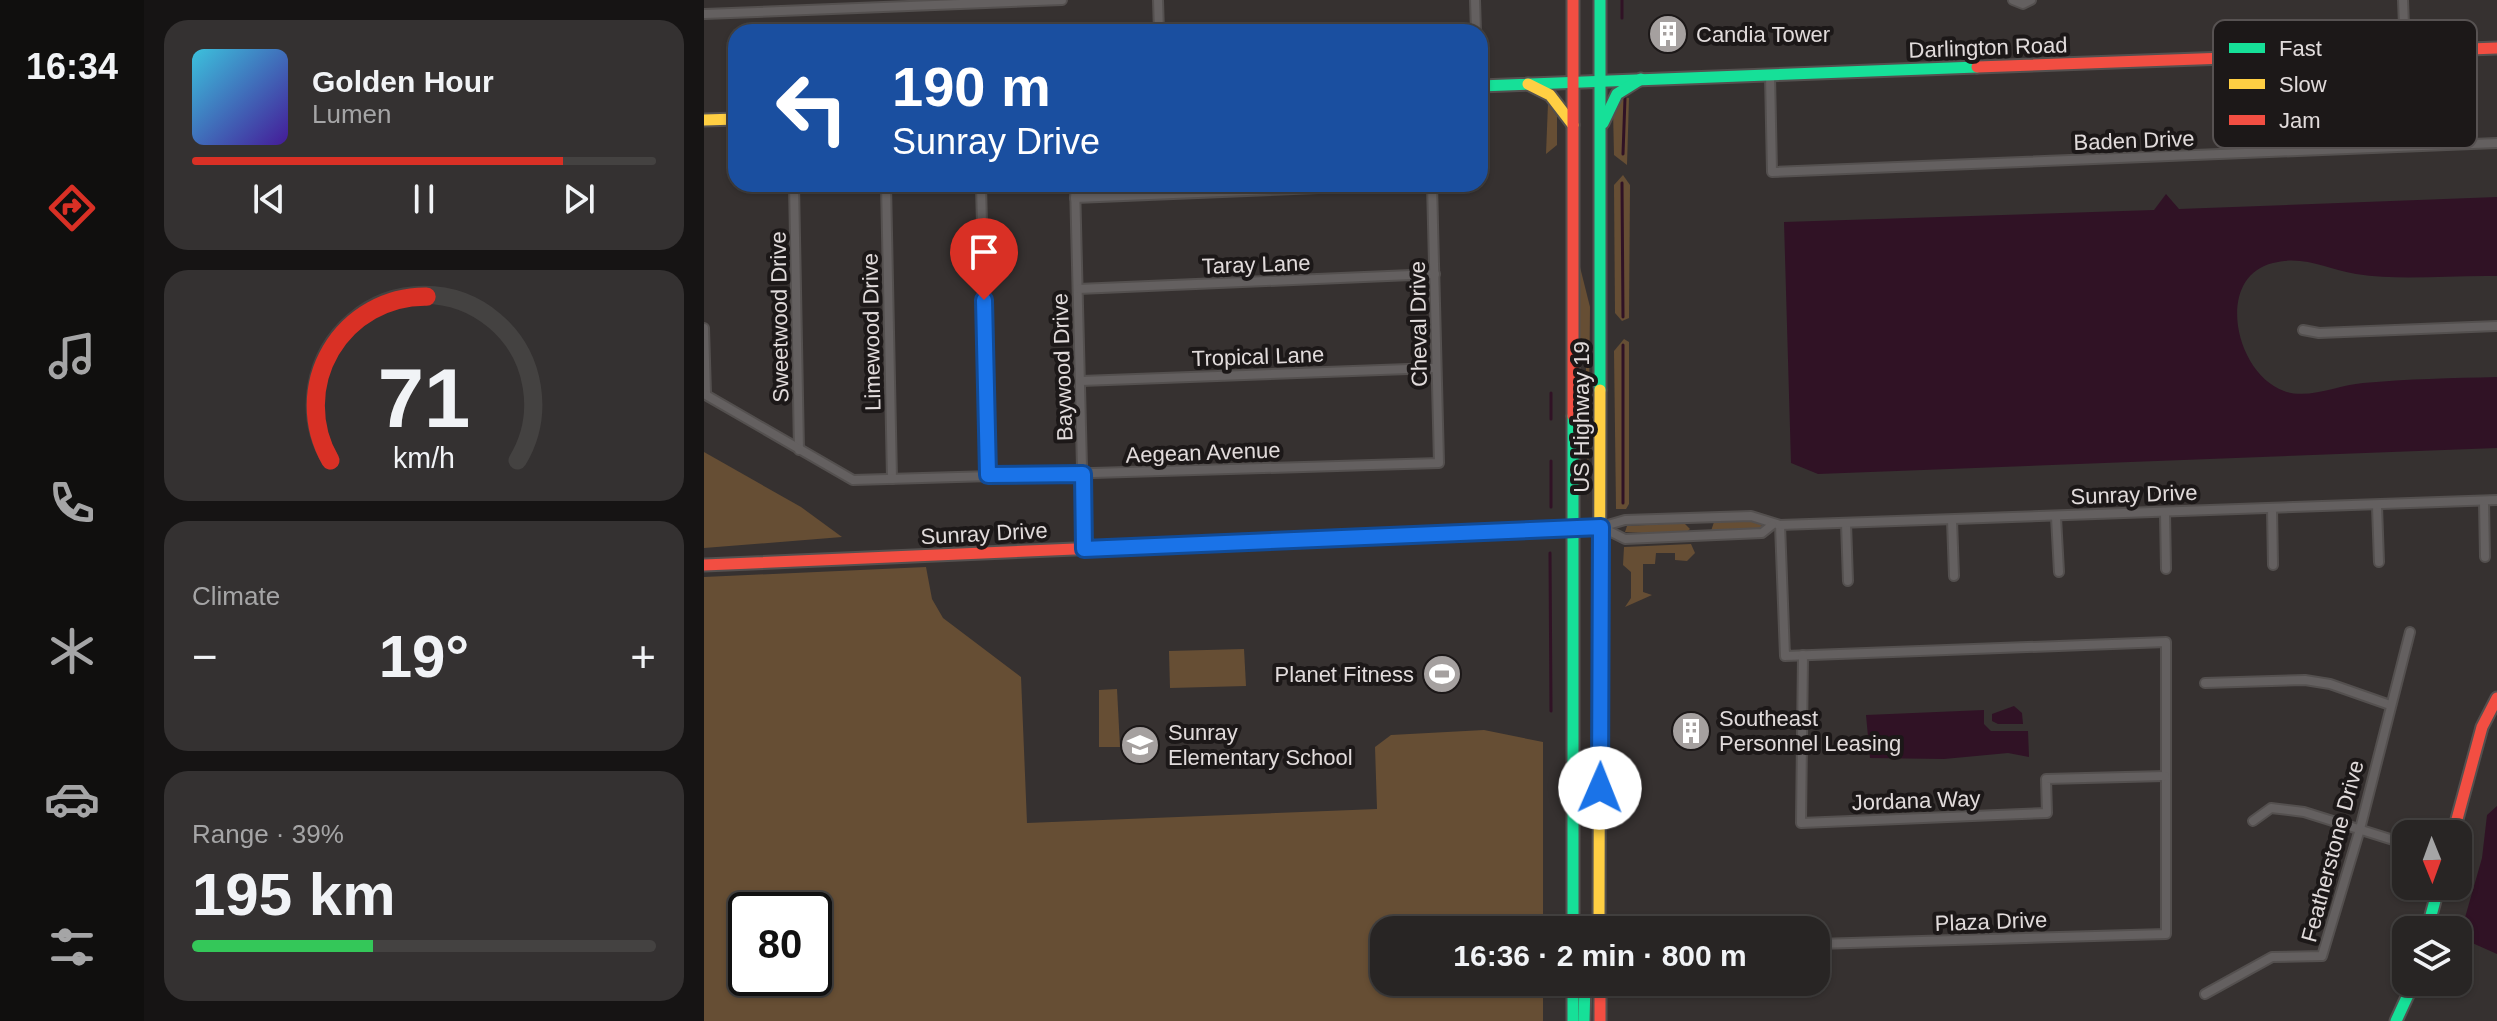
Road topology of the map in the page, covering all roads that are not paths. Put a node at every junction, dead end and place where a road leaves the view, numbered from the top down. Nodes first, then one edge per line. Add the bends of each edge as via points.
1 (1062, 0) edge
2 (1158, 0) edge
3 (1475, 0) edge
4 (1573, 0) edge
5 (1600, 0) edge
6 (2013, 0) edge
7 (2031, 0) edge
8 (2403, 0) edge
9 (704, 14) edge
10 (2404, 20) edge
11 (1159, 24) edge
12 (1476, 24) edge
13 (2497, 48) edge
14 (2477, 49) edge
15 (2213, 59) edge
16 (1770, 75) junction
17 (1641, 79) junction
18 (1600, 80) junction
19 (1573, 81) junction
20 (1528, 84) junction
21 (1488, 86) edge
22 (704, 119) edge
23 (728, 119) edge
24 (1573, 126) junction
25 (1600, 131) junction
26 (2497, 143) edge
27 (2477, 144) edge
28 (2372, 148) edge
29 (794, 192) edge
30 (886, 192) edge
31 (981, 192) edge
32 (1075, 192) edge
33 (1221, 192) edge
34 (1432, 192) edge
35 (1075, 198) junction
36 (1435, 274) junction
37 (1078, 289) junction
38 (2497, 326) edge
39 (704, 328) edge
40 (2303, 330) dead end
41 (1436, 368) junction
42 (1081, 381) junction
43 (705, 394) edge
44 (799, 450) junction
45 (1439, 463) joint
46 (1083, 474) junction
47 (988, 475) junction
48 (892, 479) junction
49 (2497, 500) edge
50 (2484, 501) junction
51 (2377, 506) junction
52 (2272, 508) junction
53 (2165, 513) junction
54 (2056, 517) junction
55 (1952, 520) junction
56 (1846, 523) junction
57 (1776, 525) junction
58 (1573, 527) junction
59 (1601, 527) junction
60 (1084, 549) junction
61 (2485, 557) dead end
62 (2379, 562) dead end
63 (704, 565) edge
64 (2273, 565) dead end
65 (2166, 569) dead end
66 (2059, 572) dead end
67 (1954, 576) dead end
68 (1848, 581) dead end
69 (2410, 632) dead end
70 (1803, 655) junction
71 (2205, 683) dead end
72 (2497, 698) edge
73 (2390, 705) junction
74 (2165, 776) junction
75 (2457, 820) edge
76 (2253, 821) dead end
77 (2360, 829) junction
78 (2392, 839) edge
79 (1573, 906) junction
80 (1573, 916) edge
81 (1576, 916) edge
82 (1599, 916) edge
83 (1830, 944) edge
84 (2205, 994) dead end
85 (1573, 996) edge
86 (1585, 996) edge
87 (1600, 996) edge
88 (2408, 996) edge
89 (1573, 1021) edge
90 (1584, 1021) edge
91 (1600, 1021) edge
92 (2398, 1021) edge

1 - 9 street
2 - 11 street
3 - 12 street
4 - 19 main road, US Highway 19
5 - 18 main road, US Highway 19
6 - 7 street
8 - 10 street
13 - 14 main road, Darlington Road
15 - 16 main road, Darlington Road
16 - 17 main road, Darlington Road
16 - 28 street, Baden Drive via 1772,172
17 - 18 main road, Darlington Road
17 - 25 main road via 1617,94
18 - 19 main road, Darlington Road
18 - 25 main road, US Highway 19
19 - 20 main road, Darlington Road
19 - 24 main road, US Highway 19
20 - 21 main road, Darlington Road
20 - 24 main road via 1555,99
22 - 23 main road
24 - 58 main road, US Highway 19
25 - 59 main road, US Highway 19
26 - 27 street, Baden Drive
29 - 44 street, Sweetwood Drive
30 - 48 street, Limewood Drive
31 - 47 street
32 - 35 street, Baywood Drive
33 - 35 street
34 - 36 street, Cheval Drive
35 - 37 street, Baywood Drive
36 - 37 street, Taray Lane
36 - 41 street, Cheval Drive
37 - 42 street, Baywood Drive
38 - 40 street
39 - 43 street
41 - 42 street, Tropical Lane
41 - 45 street, Cheval Drive
42 - 46 street, Baywood Drive
43 - 44 street, Aegean Avenue
44 - 48 street, Aegean Avenue via 847,478
45 - 46 street, Aegean Avenue
46 - 47 street, Aegean Avenue
46 - 60 street, Baywood Drive
47 - 48 street, Aegean Avenue
49 - 50 street, Sunray Drive
50 - 51 street, Sunray Drive
50 - 61 street
51 - 52 street, Sunray Drive
51 - 62 street
52 - 53 street, Sunray Drive
52 - 64 street
53 - 54 street, Sunray Drive
53 - 65 street
54 - 55 street, Sunray Drive
54 - 66 street
55 - 56 street, Sunray Drive
55 - 67 street
56 - 57 street, Sunray Drive
56 - 68 street
57 - 59 street, Sunray Drive via 1751,516 1625,520
57 - 59 street, Sunray Drive via 1762,533 1668,539 1625,539
57 - 70 street via 1785,656
58 - 59 main road, Sunray Drive
58 - 60 main road, Sunray Drive
58 - 79 main road, US Highway 19
59 - 82 main road, US Highway 19
60 - 63 main road, Sunray Drive
69 - 73 street, Featherstone Drive
70 - 74 street via 2166,642
70 - 74 street, Jordana Way via 1801,823 2047,813 2046,779
71 - 73 street via 2305,680
72 - 75 main road via 2482,727
73 - 77 street, Featherstone Drive
74 - 83 street, Plaza Drive via 2166,934
76 - 77 street via 2271,808
77 - 78 street
77 - 84 street, Featherstone Drive via 2322,956 2272,957
79 - 80 main road, US Highway 19
79 - 81 main road
85 - 89 main road
86 - 90 main road
87 - 91 main road
88 - 92 main road

